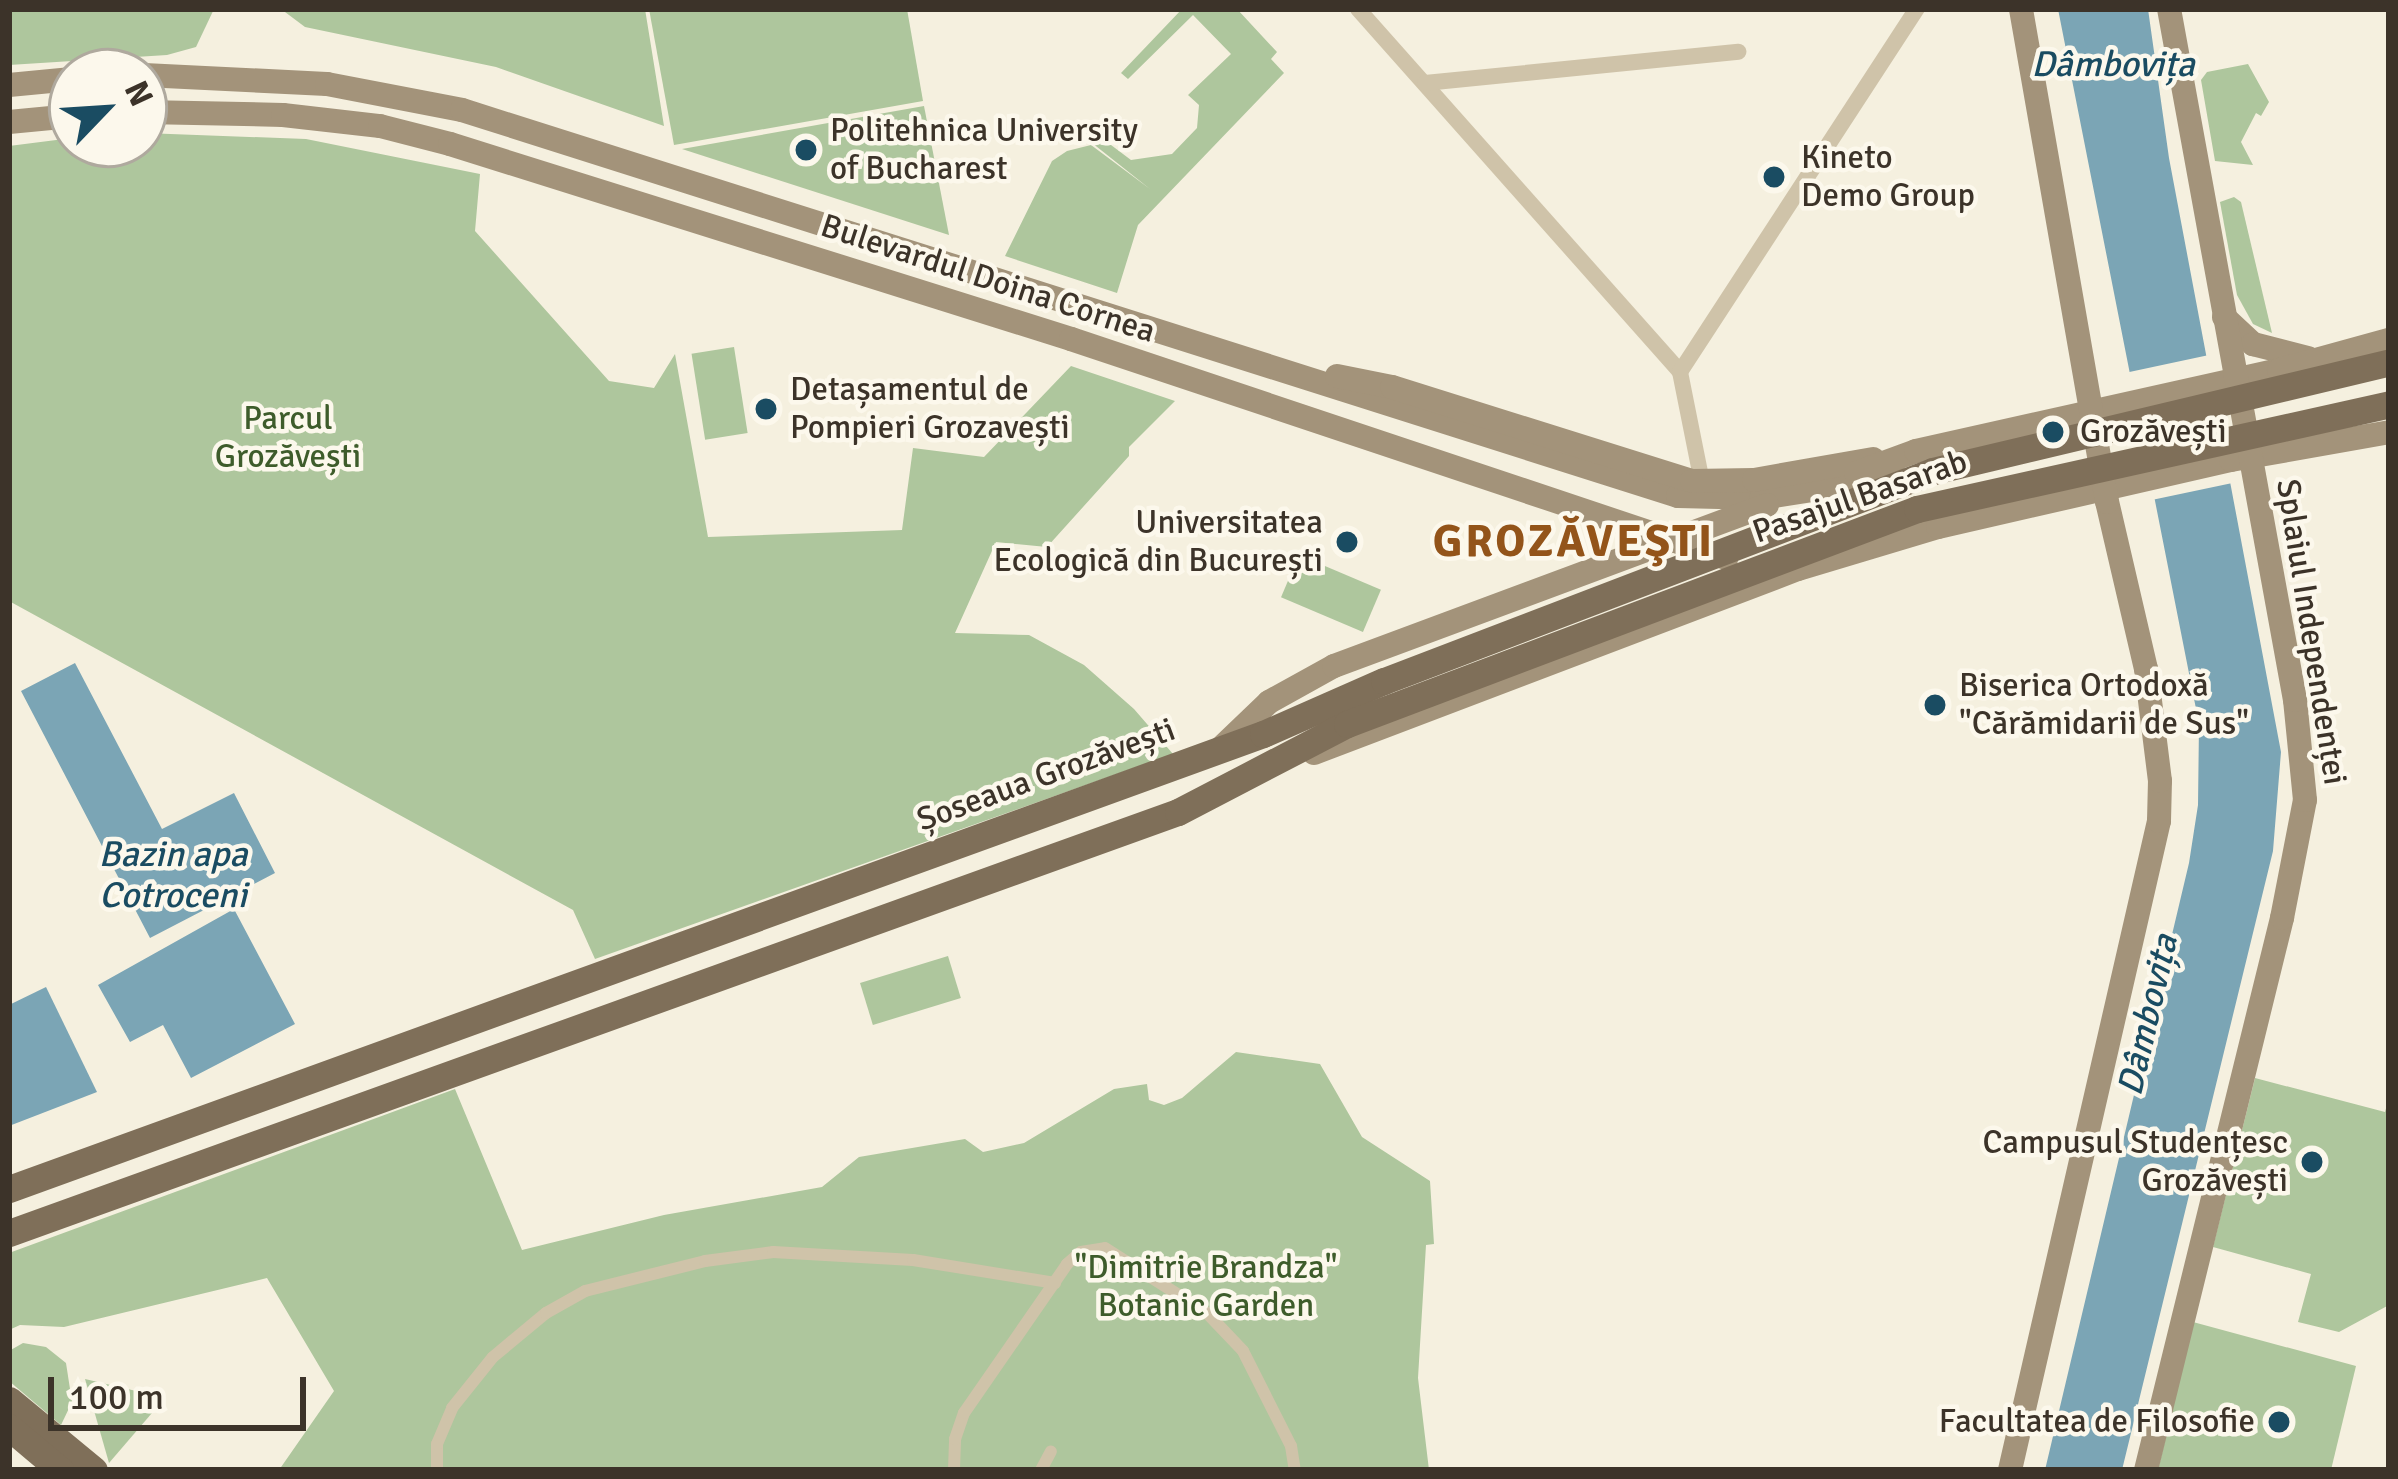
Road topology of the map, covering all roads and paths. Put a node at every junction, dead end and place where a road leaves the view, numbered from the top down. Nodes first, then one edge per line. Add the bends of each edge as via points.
1 (1358, 9) edge
2 (1917, 9) edge
3 (2021, 9) edge
4 (2169, 9) edge
5 (1738, 52) dead end
6 (168, 76) edge
7 (48, 81) edge
8 (1425, 83) junction
9 (9, 85) edge
10 (168, 113) edge
11 (48, 118) edge
12 (9, 122) edge
13 (2222, 315) junction
14 (2389, 340) edge
15 (2322, 360) junction
16 (2389, 362) edge
17 (1264, 368) junction
18 (1680, 372) junction
19 (2224, 382) junction
20 (2389, 404) edge
21 (2091, 412) junction
22 (2389, 432) edge
23 (2240, 459) junction
24 (1924, 461) junction
25 (1702, 482) junction
26 (2104, 489) junction
27 (1603, 514) junction
28 (1677, 540) junction
29 (1798, 569) junction
30 (1599, 572) junction
31 (1268, 747) junction
32 (1220, 749) junction
33 (1178, 812) junction
34 (9, 1189) edge
35 (9, 1233) edge
36 (1054, 1283) junction
37 (9, 1400) edge
38 (9, 1427) edge
39 (1051, 1451) dead end
40 (60, 1470) edge
41 (94, 1470) edge
42 (437, 1470) edge
43 (954, 1470) edge
44 (1041, 1470) edge
45 (1295, 1470) edge
46 (2010, 1470) edge
47 (2146, 1470) edge

1 - 8 street
2 - 18 street
3 - 21 main road
4 - 13 main road, Splaiul Independenței
5 - 8 street
6 - 17 main road, Bulevardul Doina Cornea via 327,84 462,110
7 - 9 main road
8 - 18 street
10 - 27 main road, Bulevardul Doina Cornea via 283,115 450,144
11 - 12 main road
13 - 15 main road via 2253,344
13 - 19 main road, Splaiul Independenței
14 - 15 main road, Șoseaua Grozăvești
15 - 19 main road, Șoseaua Grozăvești
16 - 24 main road, Pasajul Basarab
17 - 24 main road, Bulevardul Doina Cornea via 1700,500 1761,498
17 - 25 main road, Bulevardul Doina Cornea via 1392,387
18 - 25 street
19 - 21 main road, Șoseaua Grozăvești
19 - 23 main road, Splaiul Independenței
20 - 31 main road, Pasajul Basarab via 1916,508
21 - 24 main road, Șoseaua Grozăvești
21 - 26 main road
22 - 23 main road
23 - 26 main road
23 - 47 main road, Splaiul Independenței via 2302,746 2304,814
24 - 25 main road, Bulevardul Doina Cornea
24 - 28 main road, Șoseaua Grozăvești
24 - 31 main road, Pasajul Basarab via 1369,687
26 - 29 main road via 1938,526
26 - 46 main road via 2146,669 2159,821
27 - 28 main road, Bulevardul Doina Cornea
27 - 30 main road via 1616,547
28 - 29 main road, Bulevardul Doina Cornea via 1753,568
28 - 30 main road, Șoseaua Grozăvești
29 - 33 main road
30 - 32 main road, Șoseaua Grozăvești via 1302,681
31 - 32 main road, Pasajul Basarab
31 - 33 main road, Pasajul Basarab
32 - 34 main road, Șoseaua Grozăvești
33 - 35 main road
36 - 42 street via 877,1256 773,1252 584,1291 493,1357 452,1408 437,1444
36 - 43 street via 964,1413
36 - 45 street via 1082,1252 1105,1247 1207,1313 1243,1351
37 - 41 main road
38 - 40 main road
39 - 44 street

